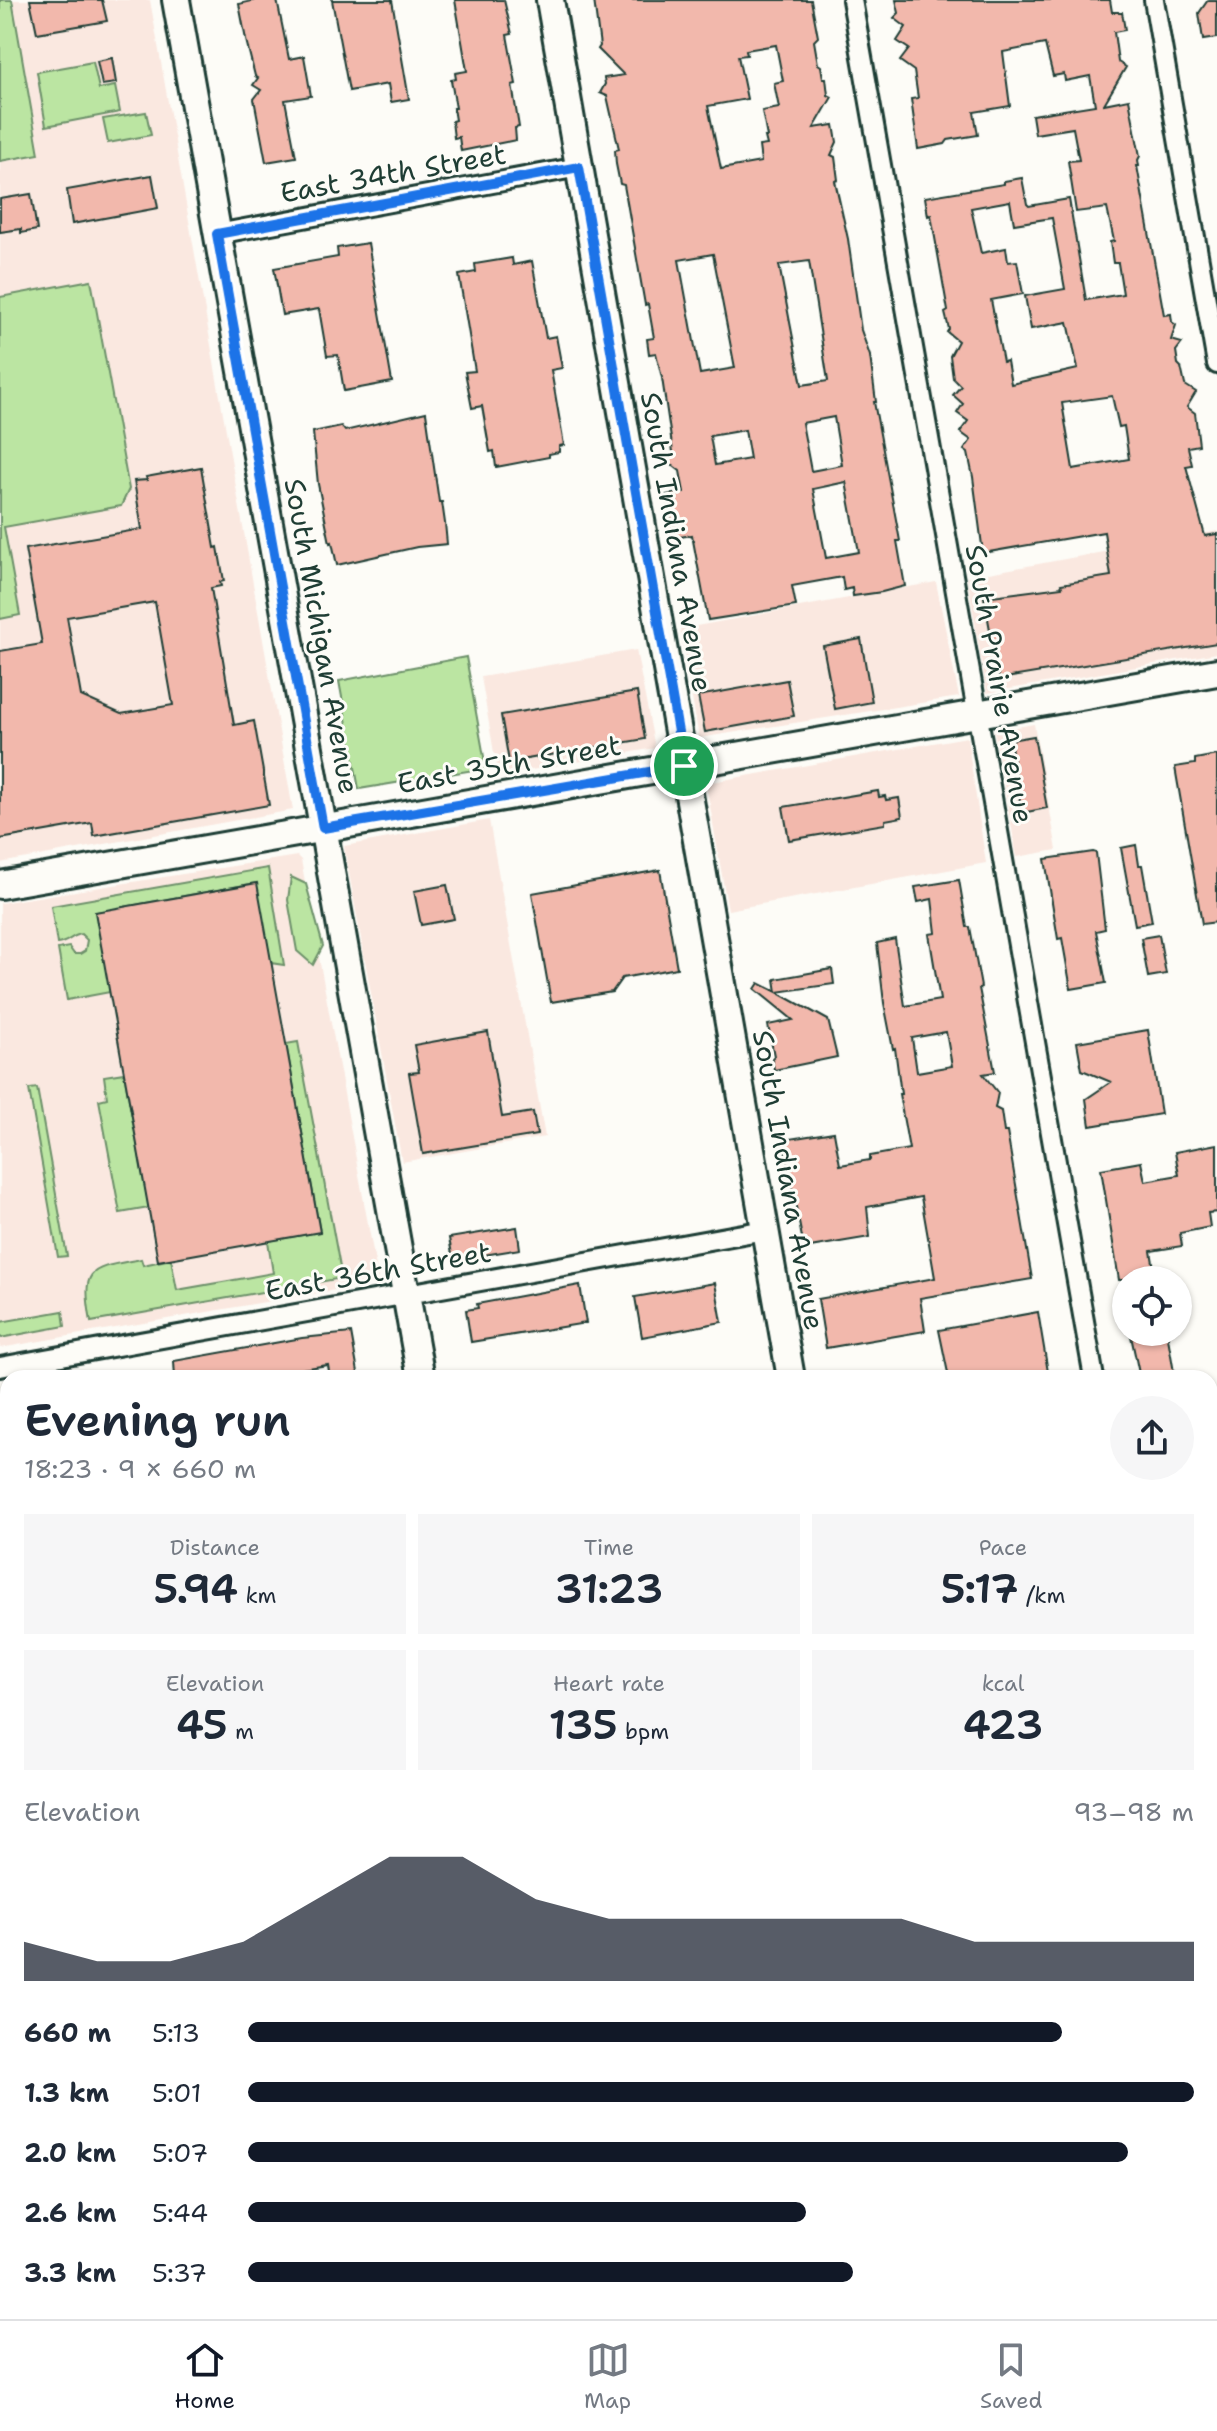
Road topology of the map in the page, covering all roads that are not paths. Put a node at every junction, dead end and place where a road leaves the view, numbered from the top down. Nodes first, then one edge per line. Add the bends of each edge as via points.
1 (176, 0) edge
2 (550, 0) edge
3 (852, 0) edge
4 (1154, 0) edge
5 (579, 167) junction
6 (217, 234) junction
7 (1217, 364) edge
8 (1217, 672) edge
9 (977, 714) junction
10 (684, 766) junction
11 (323, 828) junction
12 (0, 885) edge
13 (765, 1230) junction
14 (406, 1294) junction
15 (0, 1367) edge
16 (420, 1370) edge
17 (790, 1370) edge
18 (1093, 1370) edge

1 - 6 street, South Michigan Avenue
2 - 5 street, South Indiana Avenue
3 - 9 street, South Prairie Avenue
4 - 7 street
5 - 6 street, East 34th Street
5 - 10 street, South Indiana Avenue
6 - 11 street, South Michigan Avenue
8 - 9 street, East 35th Street
9 - 10 street, East 35th Street
9 - 18 street, South Prairie Avenue
10 - 11 street, East 35th Street
10 - 13 street, South Indiana Avenue
11 - 12 street, East 35th Street
11 - 14 street, South Michigan Avenue
13 - 14 street, East 36th Street
13 - 17 street, South Indiana Avenue
14 - 15 street, East 36th Street
14 - 16 street, South Michigan Avenue

